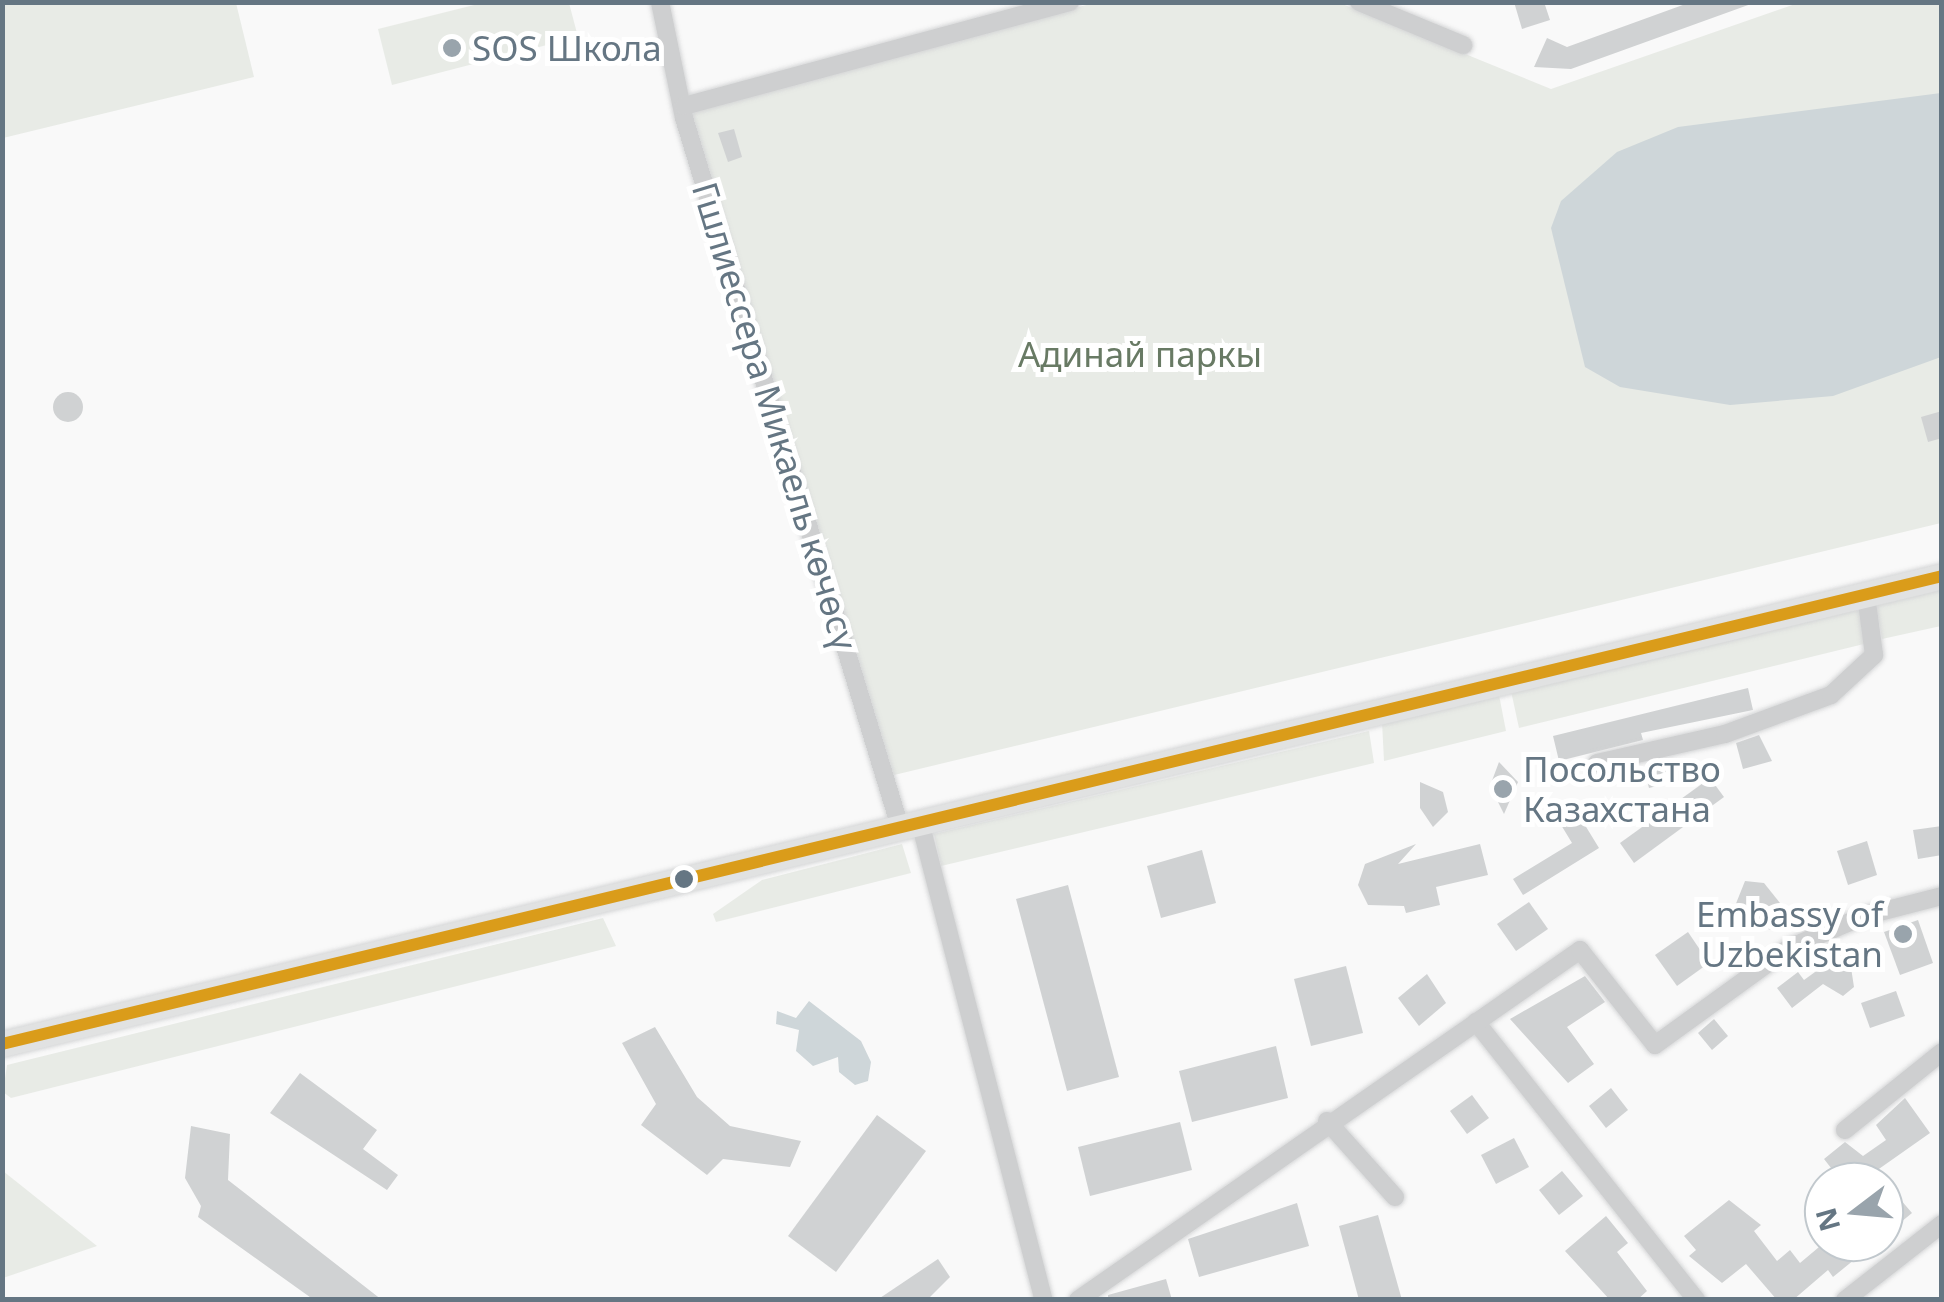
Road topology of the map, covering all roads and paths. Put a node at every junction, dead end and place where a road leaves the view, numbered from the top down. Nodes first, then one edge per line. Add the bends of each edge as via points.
1 (660, 2) edge
2 (1070, 2) edge
3 (1359, 2) edge
4 (1463, 45) dead end
5 (684, 106) junction
6 (1942, 576) edge
7 (1866, 595) junction
8 (1596, 763) dead end
9 (910, 825) junction
10 (1942, 896) edge
11 (1476, 1022) junction
12 (2, 1044) edge
13 (1942, 1052) edge
14 (1327, 1121) junction
15 (1845, 1130) dead end
16 (1395, 1197) dead end
17 (1942, 1224) edge
18 (1044, 1300) edge
19 (1078, 1300) edge
20 (1696, 1300) edge
21 (1845, 1300) edge

1 - 5 street, Гшлиессера Микаель көчөсү
2 - 5 street
3 - 4 street
5 - 9 street, Гшлиессера Микаель көчөсү
6 - 7 main road
7 - 8 street via 1874,656 1830,695 1724,734
7 - 9 main road
9 - 12 main road
9 - 18 street, Гшлиессера Микаель көчөсү
10 - 11 street via 1864,916 1789,948 1655,1045 1580,950
11 - 14 street
11 - 20 street
13 - 15 street
14 - 16 street
14 - 19 street
17 - 21 street

